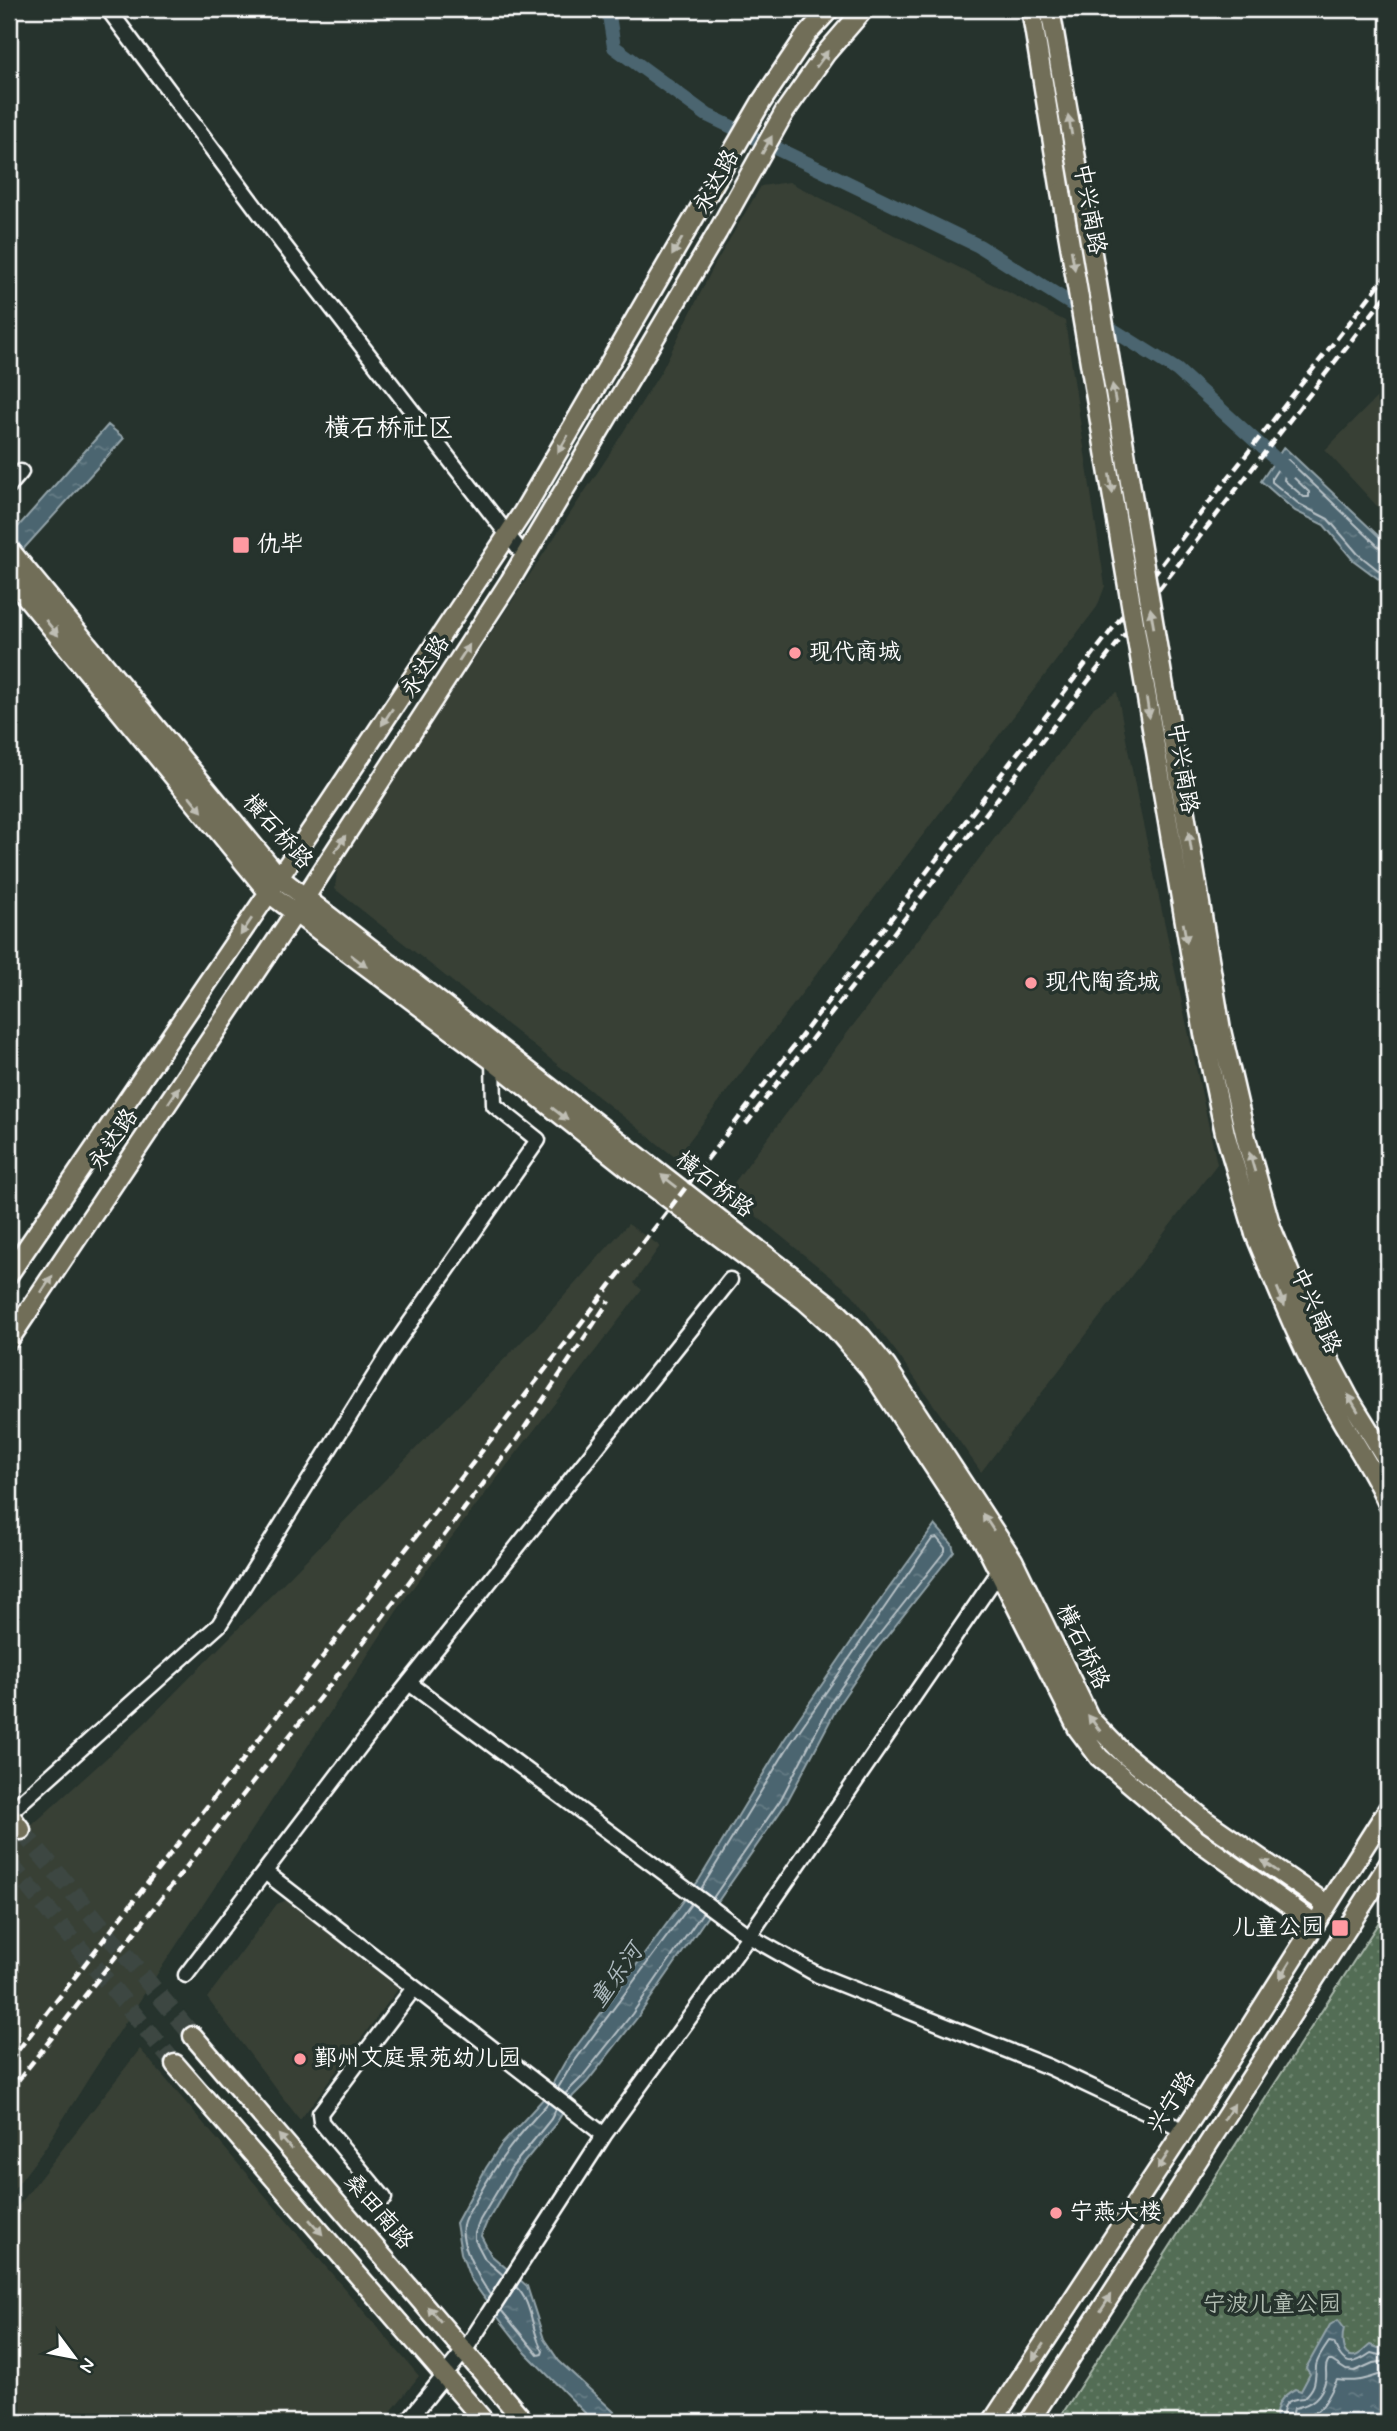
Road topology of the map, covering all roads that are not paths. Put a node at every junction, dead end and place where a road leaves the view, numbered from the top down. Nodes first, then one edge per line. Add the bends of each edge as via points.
1 (108, 9) edge
2 (830, 9) edge
3 (864, 9) edge
4 (1031, 9) edge
5 (1050, 9) edge
6 (21, 472) dead end
7 (9, 486) edge
8 (508, 534) junction
9 (9, 549) edge
10 (525, 557) junction
11 (9, 576) edge
12 (280, 878) junction
13 (269, 893) junction
14 (305, 898) junction
15 (295, 913) junction
16 (493, 1061) junction
17 (1263, 1231) junction
18 (9, 1274) edge
19 (730, 1280) dead end
20 (9, 1340) edge
21 (1382, 1467) edge
22 (1388, 1493) edge
23 (1388, 1504) edge
24 (999, 1572) junction
25 (409, 1683) junction
26 (1388, 1796) edge
27 (1388, 1809) edge
28 (9, 1813) edge
29 (21, 1830) tunnel mouth
30 (1388, 1864) edge
31 (265, 1872) junction
32 (1388, 1877) edge
33 (1338, 1886) junction
34 (1365, 1901) junction
35 (1326, 1904) junction
36 (1314, 1923) junction
37 (749, 1936) junction
38 (186, 1975) dead end
39 (414, 1988) junction
40 (193, 2036) tunnel mouth
41 (175, 2064) tunnel mouth
42 (1183, 2130) junction
43 (604, 2135) junction
44 (384, 2198) dead end
45 (465, 2350) junction
46 (444, 2376) junction
47 (407, 2422) edge
48 (485, 2422) edge
49 (525, 2422) edge
50 (992, 2422) edge
51 (1029, 2422) edge

1 - 8 street
2 -> 8 main road, 永达路 via 807,34 762,101
10 -> 3 main road, 永达路 via 785,113 826,53
4 -> 17 main road, 中兴南路, bridge via 1203,1034 1226,1133
17 -> 5 main road, 中兴南路, bridge via 1222,1030
6 - 7 street
8 - 10 street
8 -> 12 main road, 永达路
9 - 12 main road, 横石桥路
14 -> 10 main road, 永达路
11 -> 13 main road, 横石桥路
12 - 13 main road, 永达路
12 - 14 main road, 横石桥路
13 - 15 main road, 横石桥路
13 -> 18 main road, 永达路
14 - 15 main road, 永达路
35 -> 14 main road, 横石桥路 via 1206,1821 1124,1754 1090,1719 1013,1560 912,1403 862,1337 820,1298
15 -> 16 main road, 横石桥路
20 -> 15 main road, 永达路
16 -> 24 main road, 横石桥路 via 831,1325 892,1400
16 - 28 street via 494,1105 538,1140 389,1353 219,1625
17 - 21 main road, 中兴南路 via 1295,1332 1333,1407
19 - 25 street
21 - 22 main road
21 - 23 main road, 中兴南路
24 - 36 main road, 横石桥路 via 1078,1729 1099,1757 1193,1837
24 - 37 street
25 - 31 street
25 - 37 street
26 - 33 main road
27 - 33 main road, 兴宁路
28 - 29 main road
30 - 34 main road
31 - 38 street
31 - 39 street
32 - 34 main road
33 - 35 main road, 兴宁路
51 -> 34 main road
35 - 36 main road, 兴宁路
36 -> 42 main road, 兴宁路
37 - 42 street via 818,1975 1049,2067
37 - 43 street
39 - 43 street
39 - 44 street via 320,2113 321,2122
45 -> 40 main road, 桑田南路
41 -> 46 main road
42 -> 50 main road, 兴宁路
43 - 45 street
45 - 46 street
45 - 49 main road, 桑田南路
46 - 47 street
46 - 48 main road

